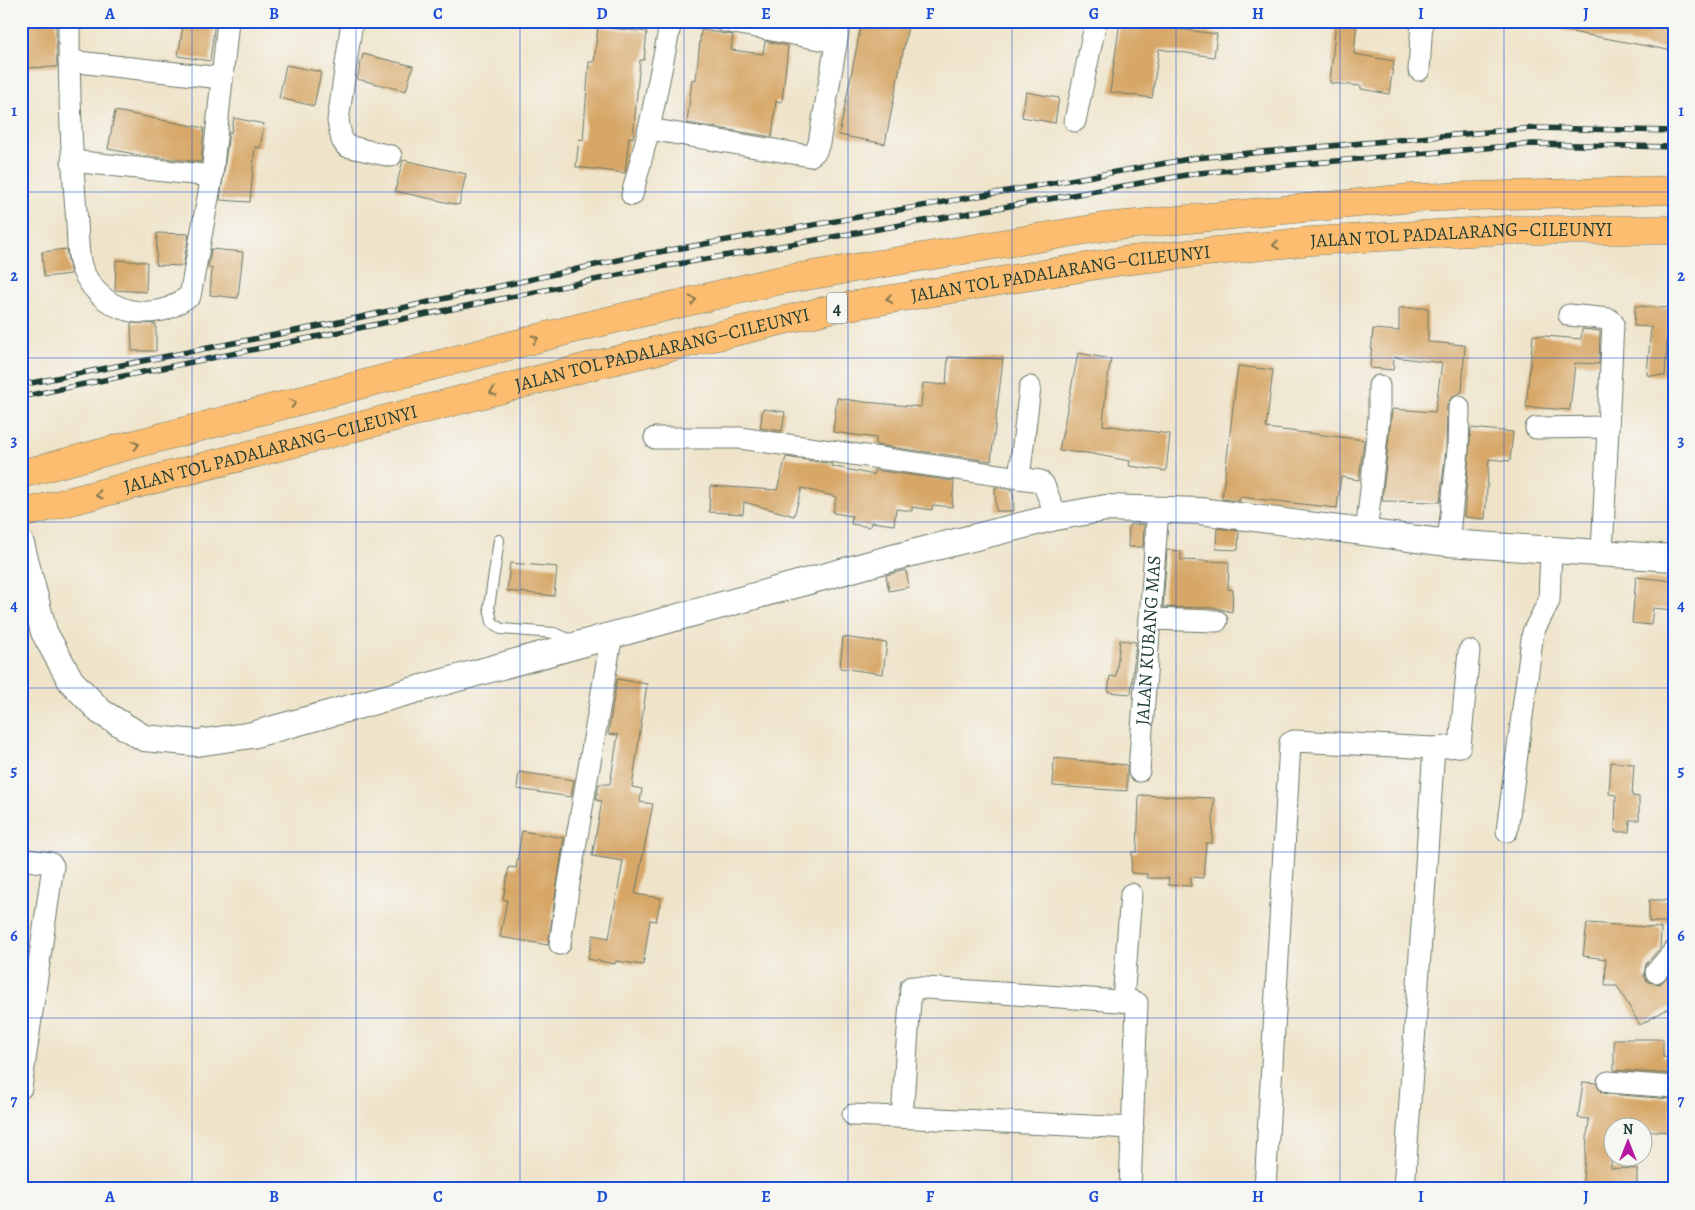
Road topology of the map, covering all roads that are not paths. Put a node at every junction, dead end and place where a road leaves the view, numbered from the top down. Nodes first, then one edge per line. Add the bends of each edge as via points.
1 (70, 21) edge
2 (228, 21) edge
3 (352, 21) edge
4 (671, 21) edge
5 (724, 21) edge
6 (840, 21) edge
7 (1096, 21) edge
8 (1422, 21) edge
9 (836, 42) junction
10 (70, 61) junction
11 (1419, 70) dead end
12 (221, 78) junction
13 (1075, 121) dead end
14 (649, 129) junction
15 (391, 156) dead end
16 (72, 161) junction
17 (212, 176) junction
18 (1674, 190) edge
19 (632, 195) dead end
20 (1674, 230) edge
21 (1569, 315) dead end
22 (1379, 386) dead end
23 (1030, 387) dead end
24 (1459, 407) dead end
25 (1606, 427) junction
26 (1536, 428) dead end
27 (655, 438) dead end
28 (21, 474) edge
29 (1019, 478) junction
30 (1158, 508) junction
31 (21, 514) edge
32 (1056, 517) junction
33 (1366, 534) junction
34 (498, 540) dead end
35 (1448, 543) junction
36 (21, 544) edge
37 (1551, 550) junction
38 (1602, 553) junction
39 (1674, 558) edge
40 (1150, 619) junction
41 (1217, 621) dead end
42 (612, 634) junction
43 (580, 643) junction
44 (1469, 651) dead end
45 (1434, 748) junction
46 (1139, 771) dead end
47 (1507, 831) dead end
48 (21, 859) edge
49 (1131, 894) dead end
50 (560, 944) dead end
51 (1674, 952) edge
52 (1656, 972) dead end
53 (27, 1000) edge
54 (1123, 1001) junction
55 (1608, 1082) dead end
56 (1674, 1087) edge
57 (21, 1088) edge
58 (853, 1115) dead end
59 (902, 1117) junction
60 (1134, 1128) junction
61 (1130, 1189) edge
62 (1266, 1189) edge
63 (1404, 1189) edge

1 - 10 street
2 - 12 street
3 - 15 street via 338,121 342,140 346,146
4 - 14 street
5 - 9 street
6 - 9 street
7 - 13 street
8 - 11 street
9 - 14 street via 819,142 810,156
10 - 12 street
10 - 16 street
12 - 17 street
14 - 19 street
16 - 17 street
16 - 17 street via 81,269 102,299 116,308 142,312 165,310 190,296
28 -> 18 highway, JALAN TOL PADALARANG–CILEUNYI / 4 via 573,329 776,281 1123,225 1412,198
20 -> 31 highway, JALAN TOL PADALARANG–CILEUNYI / 4 via 1506,230 1310,241 1122,261 831,309 587,366
21 - 25 street via 1613,322
22 - 33 street via 1379,417
23 - 29 street
24 - 35 street
25 - 26 street
25 - 38 street
27 - 29 street via 740,438
29 - 32 street via 1040,481 1044,485
30 - 32 street via 1106,508
30 - 33 street
30 - 40 street, JALAN KUBANG MAS
32 - 42 street
33 - 35 street
34 - 43 lane via 489,607 492,622 501,629 554,633
35 - 37 street
36 - 43 street via 44,632 71,681 102,712 144,738 197,743 252,735
37 - 38 street
37 - 47 street via 1549,601 1533,632
38 - 39 street
40 - 41 street
40 - 46 street, JALAN KUBANG MAS
42 - 43 street
42 - 50 street
44 - 45 street via 1462,743 1456,747
45 - 62 street via 1294,741 1290,744
45 - 63 street
48 - 53 street via 53,866
49 - 54 street
51 - 52 street
53 - 57 street
54 - 59 street via 911,986
54 - 60 street via 1137,1003
55 - 56 street
58 - 59 street
59 - 60 street
60 - 61 street

